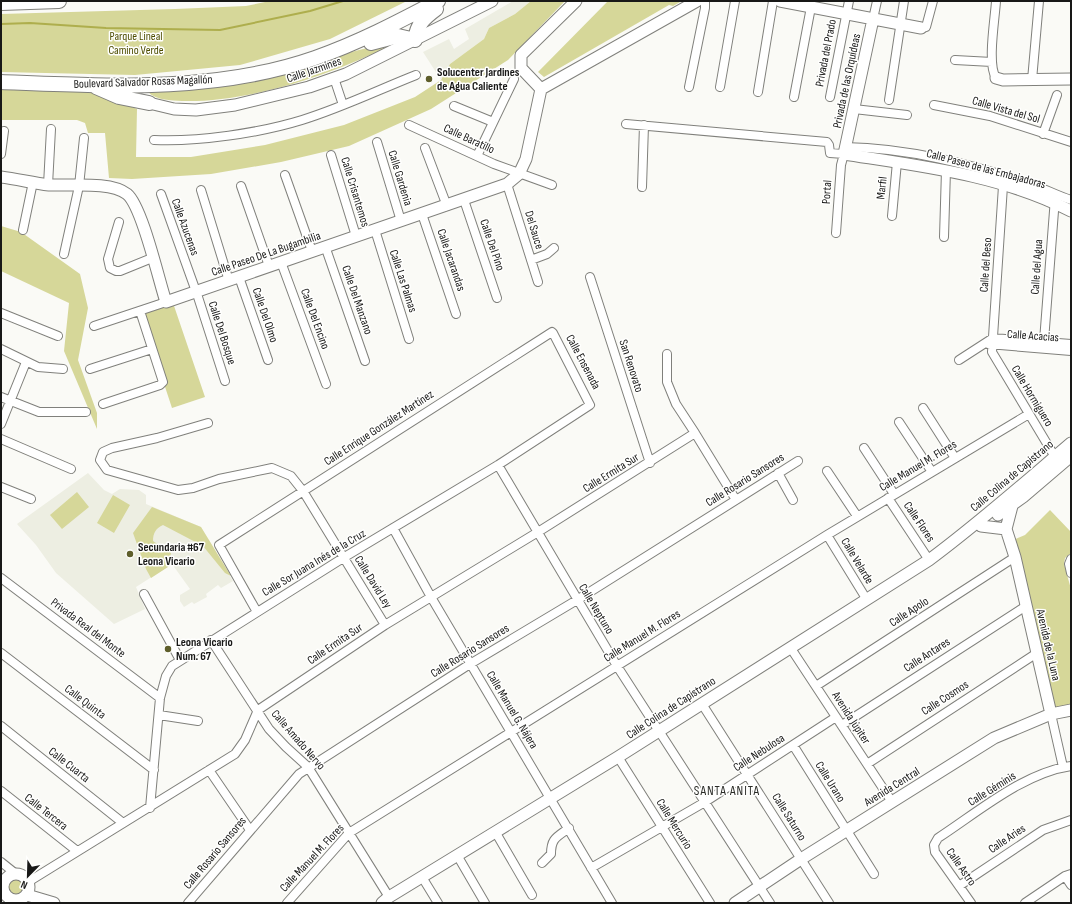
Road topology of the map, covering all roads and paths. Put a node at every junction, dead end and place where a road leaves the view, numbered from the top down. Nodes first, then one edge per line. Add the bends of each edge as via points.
1 (60, 1) edge
2 (438, 1) edge
3 (446, 1) edge
4 (492, 1) edge
5 (576, 1) edge
6 (698, 1) edge
7 (705, 1) edge
8 (735, 1) edge
9 (773, 1) edge
10 (780, 1) edge
11 (849, 1) edge
12 (877, 1) edge
13 (904, 1) edge
14 (933, 1) edge
15 (996, 1) edge
16 (1039, 1) edge
17 (2, 2) edge
18 (792, 2) edge
19 (816, 5) edge
20 (846, 14) junction
21 (873, 20) junction
22 (900, 25) junction
23 (921, 28) joint
24 (415, 40) junction
25 (315, 58) junction
26 (955, 60) dead end
27 (992, 62) junction
28 (416, 75) dead end
29 (334, 78) junction
30 (996, 78) joint
31 (514, 79) dead end
32 (1071, 79) edge
33 (1032, 80) junction
34 (1, 82) edge
35 (94, 85) junction
36 (142, 85) junction
37 (689, 87) dead end
38 (720, 87) dead end
39 (541, 89) junction
40 (758, 92) dead end
41 (1057, 95) dead end
42 (794, 97) dead end
43 (830, 97) dead end
44 (888, 100) dead end
45 (149, 103) junction
46 (343, 105) junction
47 (454, 106) dead end
48 (934, 106) dead end
49 (854, 109) junction
50 (907, 115) dead end
51 (494, 122) junction
52 (409, 124) dead end
53 (626, 124) dead end
54 (644, 125) junction
55 (51, 129) dead end
56 (4, 131) dead end
57 (1043, 134) junction
58 (84, 138) dead end
59 (154, 140) dead end
60 (377, 142) dead end
61 (1071, 142) edge
62 (424, 148) dead end
63 (844, 151) junction
64 (1, 154) edge
65 (330, 155) dead end
66 (477, 156) junction
67 (897, 162) junction
68 (946, 170) junction
69 (519, 174) junction
70 (285, 175) dead end
71 (1, 177) edge
72 (33, 182) junction
73 (507, 184) junction
74 (48, 185) junction
75 (552, 185) dead end
76 (79, 186) junction
77 (241, 186) dead end
78 (1004, 186) junction
79 (642, 187) dead end
80 (201, 190) dead end
81 (160, 194) dead end
82 (1055, 198) junction
83 (464, 200) junction
84 (1071, 200) edge
85 (447, 206) junction
86 (1071, 211) edge
87 (422, 214) junction
88 (892, 216) dead end
89 (401, 221) junction
90 (119, 222) dead end
91 (24, 230) dead end
92 (374, 230) junction
93 (836, 232) dead end
94 (356, 236) junction
95 (944, 236) dead end
96 (325, 246) junction
97 (554, 248) dead end
98 (312, 251) junction
99 (64, 254) dead end
100 (152, 258) junction
101 (531, 260) junction
102 (281, 262) junction
103 (269, 266) junction
104 (590, 277) dead end
105 (234, 279) junction
106 (538, 282) dead end
107 (196, 292) junction
108 (497, 298) dead end
109 (166, 302) junction
110 (140, 311) junction
111 (1, 313) edge
112 (456, 314) dead end
113 (94, 326) dead end
114 (553, 332) joint
115 (58, 336) dead end
116 (409, 339) dead end
117 (1044, 341) junction
118 (990, 342) junction
119 (1071, 344) edge
120 (1, 349) edge
121 (152, 349) junction
122 (1071, 351) edge
123 (667, 354) dead end
124 (268, 360) dead end
125 (959, 360) dead end
126 (365, 361) dead end
127 (26, 362) junction
128 (90, 368) dead end
129 (63, 369) dead end
130 (225, 381) dead end
131 (326, 384) dead end
132 (1, 397) edge
133 (10, 401) junction
134 (103, 404) dead end
135 (591, 404) joint
136 (923, 408) dead end
137 (86, 412) dead end
138 (1029, 414) junction
139 (899, 422) dead end
140 (208, 423) dead end
141 (1, 424) edge
142 (695, 434) junction
143 (1, 439) edge
144 (1071, 443) edge
145 (864, 448) dead end
146 (1071, 456) edge
147 (1055, 457) junction
148 (955, 458) junction
149 (798, 460) dead end
150 (650, 463) junction
151 (498, 465) junction
152 (71, 469) dead end
153 (827, 471) dead end
154 (932, 472) junction
155 (778, 473) junction
156 (1, 487) edge
157 (303, 491) junction
158 (891, 496) junction
159 (31, 499) dead end
160 (736, 500) junction
161 (793, 500) dead end
162 (1010, 502) junction
163 (857, 516) junction
164 (977, 526) junction
165 (394, 528) junction
166 (1006, 529) junction
167 (538, 532) junction
168 (827, 534) junction
169 (1015, 557) junction
170 (343, 558) junction
171 (929, 560) junction
172 (1070, 560) edge
173 (1071, 573) edge
174 (1, 578) edge
175 (144, 594) dead end
176 (430, 597) junction
177 (577, 600) junction
178 (867, 600) junction
179 (1026, 606) junction
180 (257, 612) junction
181 (385, 625) junction
182 (211, 640) junction
183 (790, 647) junction
184 (1, 653) edge
185 (1037, 653) junction
186 (180, 660) junction
187 (470, 664) junction
188 (617, 666) junction
189 (816, 686) junction
190 (160, 698) junction
191 (702, 704) junction
192 (258, 710) junction
193 (1071, 710) edge
194 (159, 714) junction
195 (1051, 714) junction
196 (836, 717) junction
197 (198, 721) dead end
198 (842, 725) junction
199 (1, 726) edge
200 (660, 731) junction
201 (512, 732) junction
202 (793, 745) junction
203 (618, 758) junction
204 (867, 764) junction
205 (1067, 766) edge
206 (308, 767) junction
207 (154, 770) junction
208 (209, 770) junction
209 (748, 774) junction
210 (1, 791) edge
211 (551, 799) junction
212 (705, 802) junction
213 (892, 802) junction
214 (150, 808) junction
215 (1071, 820) edge
216 (123, 823) junction
217 (569, 828) junction
218 (661, 828) junction
219 (250, 830) junction
220 (847, 831) junction
221 (349, 833) junction
222 (496, 833) junction
223 (934, 845) joint
224 (77, 851) junction
225 (457, 856) junction
226 (801, 860) junction
227 (1, 862) edge
228 (542, 863) dead end
229 (591, 868) junction
230 (16, 874) junction
231 (874, 874) dead end
232 (1068, 875) edge
233 (422, 877) junction
234 (28, 882) junction
235 (1071, 885) edge
236 (759, 886) junction
237 (959, 886) junction
238 (2, 888) edge
239 (27, 895) junction
240 (532, 895) dead end
241 (385, 900) edge
242 (54, 903) edge
243 (188, 903) edge
244 (287, 903) edge
245 (438, 903) edge
246 (485, 903) edge
247 (612, 903) edge
248 (710, 903) edge
249 (735, 903) edge
250 (770, 903) edge
251 (830, 903) edge
252 (971, 903) edge
253 (1026, 903) edge

1 - 17 highway
2 - 25 highway, Boulevard Salvador Rosas Magallón via 371,36
3 - 24 highway via 421,22
4 - 24 street, Calle Jazmines
5 - 39 street via 521,55 521,68
6 - 39 street
7 - 37 street
8 - 38 street
9 - 40 street
10 - 18 street
11 - 20 street, Privada del Prado
12 - 21 street
13 - 22 street
14 - 23 street via 929,23
15 - 27 street
16 - 33 street
18 - 19 street
19 - 20 street
19 - 42 street
20 - 21 street
20 - 43 street, Privada del Prado
21 - 22 street
21 - 49 street, Privada de las Orquídeas
22 - 23 street
22 - 44 street
24 - 25 highway via 404,36 391,37
24 - 29 street, Calle Jazmines
25 - 36 highway, Boulevard Salvador Rosas Magallón via 251,75 197,83
26 - 27 street
27 - 30 street via 992,72
28 - 46 street
29 - 45 street, Calle Jazmines via 302,89 235,105 196,110 174,109
29 - 46 street
30 - 33 street
31 - 51 street
32 - 33 street
34 - 35 highway, Boulevard Salvador Rosas Magallón
35 - 36 highway, Boulevard Salvador Rosas Magallón
35 - 45 highway via 119,97
36 - 45 street
39 - 69 street, Calle Paseo De La Bugambilia via 526,159
41 - 57 street
46 - 59 street via 302,120 250,132
47 - 51 street
48 - 57 street, Calle Vista del Sol via 990,116
49 - 50 street
49 - 63 street, Privada de las Orquídeas
51 - 66 street
52 - 66 street, Calle Baratillo
53 - 54 street, Calle Paseo de las Embajadoras
54 - 63 street, Calle Paseo de las Embajadoras via 822,141 829,145 830,153
54 - 79 street
55 - 74 street
56 - 64 street
57 - 61 street, Calle Vista del Sol
58 - 76 street
60 - 89 street, Calle Gardenia
62 - 85 street
63 - 67 street, Calle Paseo de las Embajadoras
63 - 82 street via 873,149 947,160 1029,184
63 - 93 street, Portal
65 - 94 street, Calle Crisantemos
66 - 69 street, Calle Baratillo
67 - 68 street, Calle Paseo de las Embajadoras
67 - 88 street, Marfil
68 - 78 street, Calle Paseo de las Embajadoras
68 - 95 street
69 - 73 street, Calle Paseo De La Bugambilia
69 - 75 street, Calle Baratillo
70 - 98 street
71 - 72 street
72 - 74 street
72 - 91 street
73 - 83 street, Calle Paseo De La Bugambilia
73 - 101 street, Del Sauce
74 - 76 street
76 - 99 street
76 - 100 street via 112,187 127,194 139,213
77 - 103 street
78 - 82 street, Calle Paseo de las Embajadoras
78 - 118 street, Calle del Beso
80 - 105 street, Calle Del Olmo
81 - 107 street, Calle Azucenas
82 - 84 street
82 - 86 street, Calle Paseo de las Embajadoras
82 - 117 street, Calle del Agua
83 - 85 street, Calle Paseo De La Bugambilia
83 - 108 street, Calle Del Pino
85 - 87 street, Calle Paseo De La Bugambilia
87 - 89 street, Calle Paseo De La Bugambilia
87 - 112 street, Calle Jacarandas
89 - 92 street, Calle Paseo De La Bugambilia
90 - 100 street via 108,259 110,268 120,271
92 - 94 street, Calle Paseo De La Bugambilia
92 - 116 street, Calle Las Palmas
94 - 96 street, Calle Paseo De La Bugambilia
96 - 98 street, Calle Paseo De La Bugambilia
96 - 126 street, Calle Del Manzano
97 - 101 street via 544,256
98 - 102 street, Calle Paseo De La Bugambilia
100 - 109 street
101 - 106 street, Del Sauce
102 - 103 street, Calle Paseo De La Bugambilia
102 - 131 street, Calle Del Encino
103 - 105 street, Calle Paseo De La Bugambilia
104 - 150 street, San Renovato
105 - 107 street, Calle Paseo De La Bugambilia
105 - 124 street, Calle Del Olmo
107 - 109 street, Calle Paseo De La Bugambilia
107 - 130 street, Calle Del Bosque
109 - 110 street
110 - 113 street
110 - 121 street
111 - 115 street
114 - 135 street, Calle Ensenada
114 - 157 street, Calle Enrique González Martínez
117 - 118 street, Calle Acacias
117 - 119 street, Calle Acacias
118 - 122 street, Calle Acacias
118 - 125 street
118 - 138 street, Calle Hormiguero via 993,356
120 - 127 street
121 - 128 street
121 - 134 street via 164,382
123 - 142 street via 667,382 676,404
127 - 129 street via 46,369
127 - 133 street
132 - 133 street
133 - 137 street via 39,412
133 - 141 street
135 - 151 street, Calle Sor Juana Inés de la Cruz
136 - 148 street
138 - 147 street, Calle Hormiguero
138 - 148 street, Calle Manuel M. Flores
139 - 154 street
140 - 157 street, Calle David Ley via 112,448 102,452 100,460 107,470 178,490 272,468 291,476
142 - 150 street, Calle Ermita Sur
142 - 160 street
143 - 152 street
144 - 147 street, Calle Colina de Capistrano
145 - 158 street, Calle Flores
146 - 162 street, Calle Colina de Capistrano
147 - 162 street, Calle Colina de Capistrano
148 - 154 street, Calle Manuel M. Flores
149 - 155 street, Calle Rosario Sansores
150 - 167 street, Calle Ermita Sur
151 - 165 street, Calle Sor Juana Inés de la Cruz
151 - 167 street, Calle Neptuno
153 - 163 street
154 - 158 street, Calle Manuel M. Flores
155 - 160 street, Calle Rosario Sansores
155 - 161 street
156 - 159 street
157 - 170 street, Calle David Ley
157 - 180 street, Calle Enrique González Martínez via 219,545
158 - 163 street, Calle Manuel M. Flores
158 - 171 street, Calle Flores
160 - 177 street, Calle Rosario Sansores
162 - 164 street, Calle Colina de Capistrano
162 - 166 street
163 - 168 street, Calle Manuel M. Flores
164 - 166 street
164 - 171 street, Calle Colina de Capistrano
165 - 170 street, Calle Sor Juana Inés de la Cruz
165 - 176 street, Calle Manuel G. Nájera
166 - 169 street, Avenida de la Luna
167 - 176 street, Calle Ermita Sur
167 - 177 street, Calle Neptuno
168 - 178 street, Calle Velarde
168 - 188 street, Calle Manuel M. Flores
169 - 179 street, Avenida de la Luna
169 - 189 street, Calle Apolo
170 - 180 street, Calle Sor Juana Inés de la Cruz
170 - 181 street, Calle David Ley
171 - 178 street, Calle Colina de Capistrano
172 - 173 street
174 - 190 street, Privada Real del Monte
175 - 186 street
176 - 181 street, Calle Ermita Sur
176 - 187 street, Calle Manuel G. Nájera
177 - 187 street, Calle Rosario Sansores
177 - 188 street, Calle Neptuno
178 - 183 street, Calle Colina de Capistrano
179 - 185 street, Avenida de la Luna
179 - 198 street, Calle Antares
180 - 182 street, Calle Sor Juana Inés de la Cruz
181 - 192 street, Calle Ermita Sur
182 - 186 street, Calle Sor Juana Inés de la Cruz
182 - 192 street, Calle Amado Nervo
183 - 189 street, Avenida Júpiter
183 - 191 street, Calle Colina de Capistrano
184 - 207 street, Calle Quinta
185 - 195 street, Avenida de la Luna
185 - 204 street, Calle Cosmos
186 - 190 street, Calle Sor Juana Inés de la Cruz via 169,671
187 - 201 street, Calle Manuel G. Nájera
187 - 206 street, Calle Rosario Sansores
188 - 200 street, Calle Neptuno
188 - 201 street, Calle Manuel M. Flores
189 - 196 street, Avenida Júpiter
190 - 194 street, Calle Sor Juana Inés de la Cruz
191 - 200 street, Calle Colina de Capistrano
191 - 209 street, Calle Saturno
192 - 206 street, Calle Amado Nervo via 269,728
192 - 208 street via 245,740 235,754
193 - 195 street, Avenida Central
194 - 197 street
194 - 207 street, Calle Sor Juana Inés de la Cruz
195 - 205 street, Avenida de la Luna
195 - 213 street, Avenida Central via 994,738
196 - 198 street, Avenida Júpiter
196 - 202 street, Calle Nebulosa
198 - 204 street, Avenida Júpiter
199 - 216 street, Calle Cuarta
200 - 203 street, Calle Colina de Capistrano
200 - 212 street, Calle Neptuno
201 - 211 street, Calle Manuel G. Nájera
201 - 221 street, Calle Manuel M. Flores
202 - 209 street, Calle Nebulosa
202 - 220 street, Calle Urano
203 - 211 street, Calle Colina de Capistrano
203 - 218 street, Calle Mercurio
204 - 213 street, Avenida Júpiter
205 - 223 street, Calle Géminis via 1020,784 938,838
206 - 219 street, Calle Rosario Sansores via 291,780
206 - 221 street, Calle Amado Nervo
207 - 214 street, Calle Sor Juana Inés de la Cruz
208 - 214 street
208 - 219 street
209 - 212 street, Calle Nebulosa
209 - 226 street, Calle Saturno
210 - 224 street, Calle Tercera
211 - 217 street, Calle Manuel G. Nájera
211 - 222 street, Calle Colina de Capistrano
212 - 218 street, Calle Nebulosa
212 - 236 street, Calle Neptuno
213 - 220 street, Avenida Central
214 - 216 street
215 - 237 street, Calle Aries via 1043,830
216 - 224 street
217 - 228 street via 554,839 551,854
217 - 229 street, Calle Manuel G. Nájera
218 - 229 street, Calle Nebulosa
218 - 248 street, Calle Mercurio
219 - 243 street, Calle Rosario Sansores
220 - 226 street, Avenida Central
220 - 231 street, Calle Urano
221 - 241 street, Calle Amado Nervo
221 - 244 street, Calle Manuel M. Flores
222 - 225 street, Calle Colina de Capistrano
222 - 240 street
223 - 237 street, Calle Astro via 935,852
224 - 234 street
225 - 233 street, Calle Colina de Capistrano
225 - 246 street
226 - 236 street, Avenida Central
226 - 251 street, Calle Saturno
227 - 230 street
229 - 247 street, Calle Manuel G. Nájera
230 - 234 street via 24,876
230 - 238 street via 7,877
232 - 235 street
232 - 253 street
233 - 241 street, Calle Colina de Capistrano
233 - 245 street
234 - 239 street
236 - 249 street, Avenida Central
236 - 250 street, Calle Neptuno
237 - 252 street, Calle Astro
238 - 239 street via 8,897 16,900
239 - 242 street

